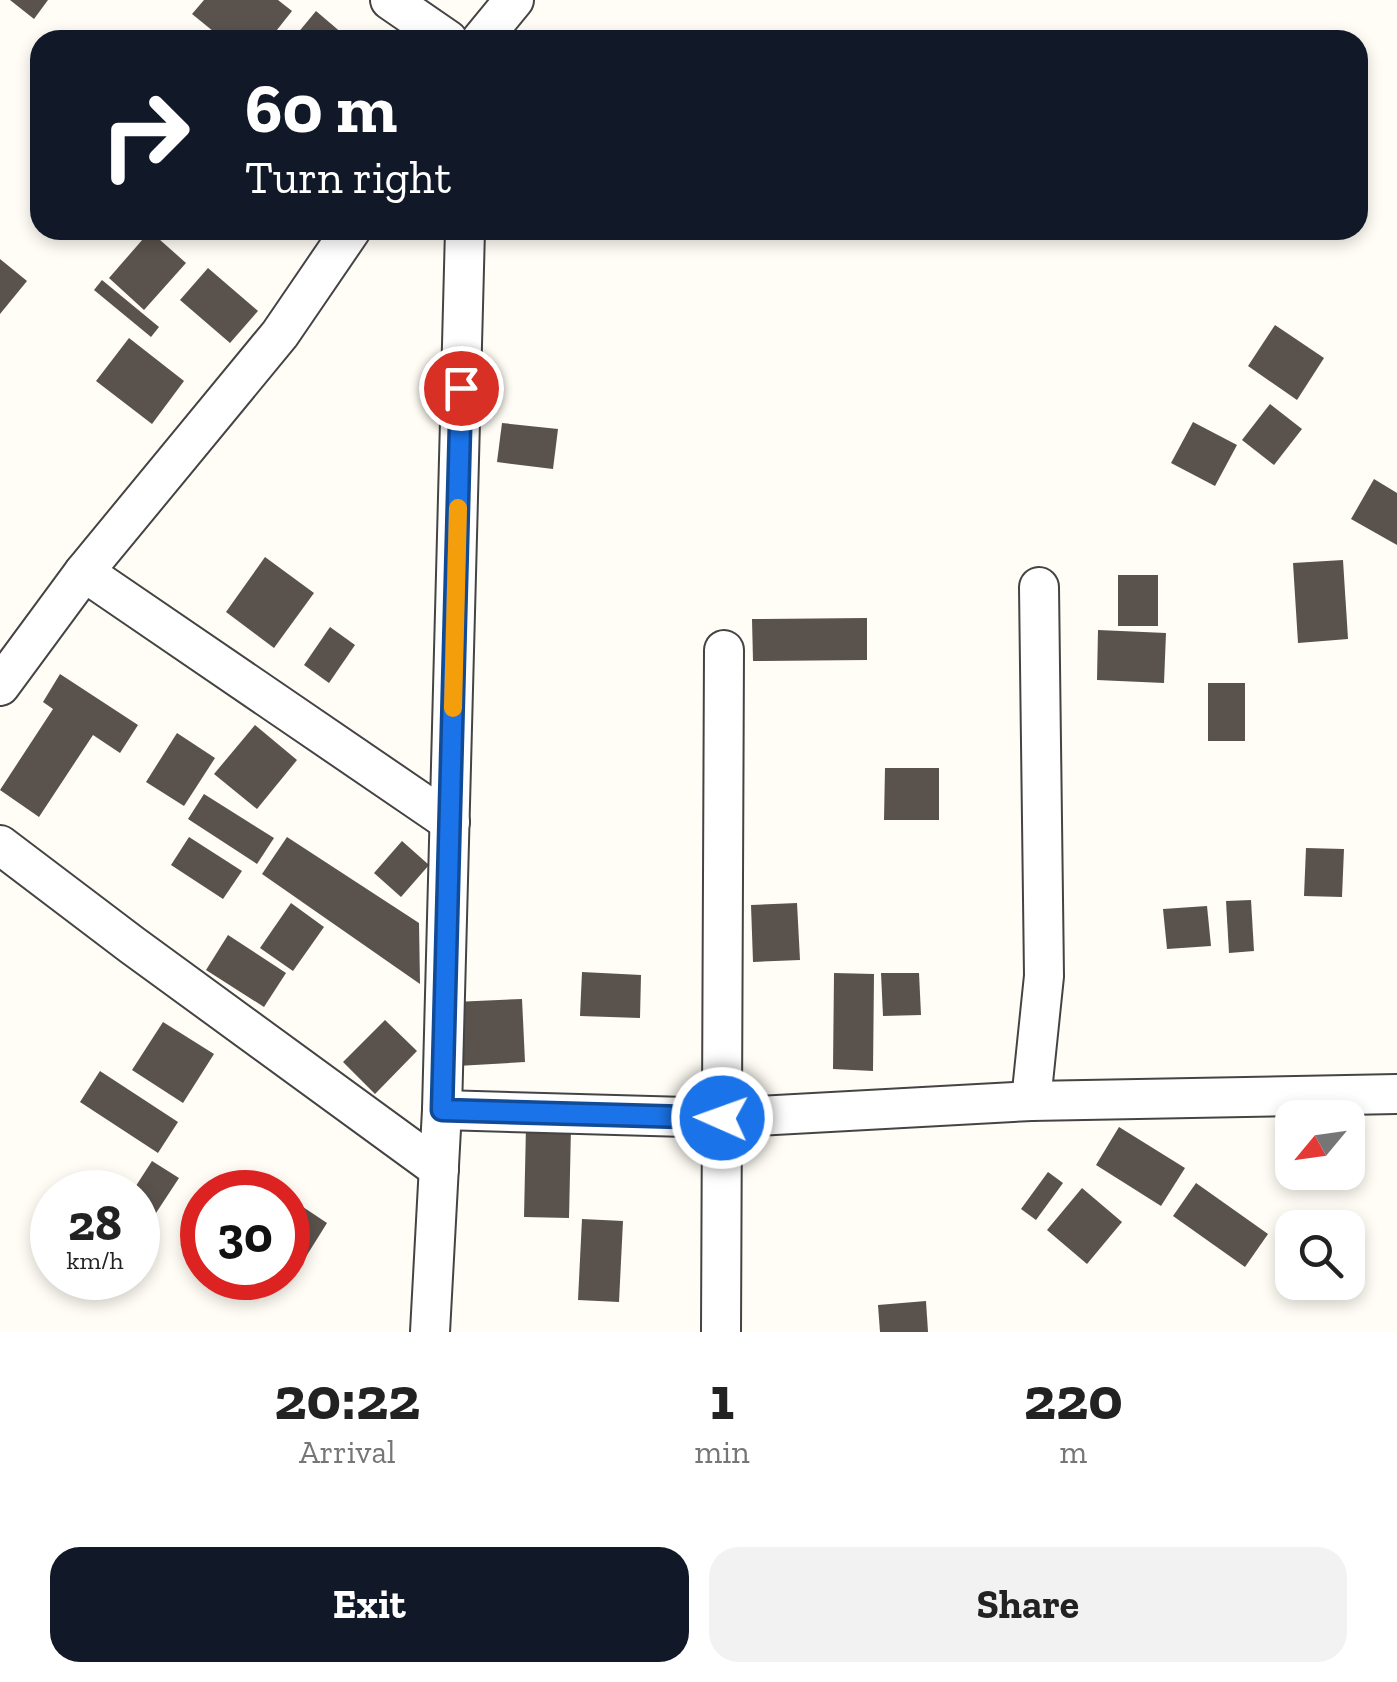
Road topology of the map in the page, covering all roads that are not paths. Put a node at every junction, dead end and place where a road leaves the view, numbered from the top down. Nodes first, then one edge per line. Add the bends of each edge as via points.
1 (390, 0) edge
2 (514, 0) edge
3 (434, 30) edge
4 (490, 30) edge
5 (344, 240) edge
6 (465, 240) edge
7 (84, 572) junction
8 (1038, 587) dead end
9 (724, 650) dead end
10 (0, 686) edge
11 (450, 822) junction
12 (0, 845) edge
13 (1397, 1094) edge
14 (1031, 1102) junction
15 (442, 1110) junction
16 (722, 1118) junction
17 (439, 1169) junction
18 (430, 1332) edge
19 (720, 1332) edge

1 - 3 street
2 - 4 street
5 - 7 street via 280,334
6 - 11 street
7 - 10 street
7 - 11 street
8 - 14 street via 1044,976
9 - 16 street
11 - 15 street
12 - 17 street
13 - 14 street
14 - 16 street
15 - 16 street
15 - 17 street
16 - 19 street
17 - 18 street

